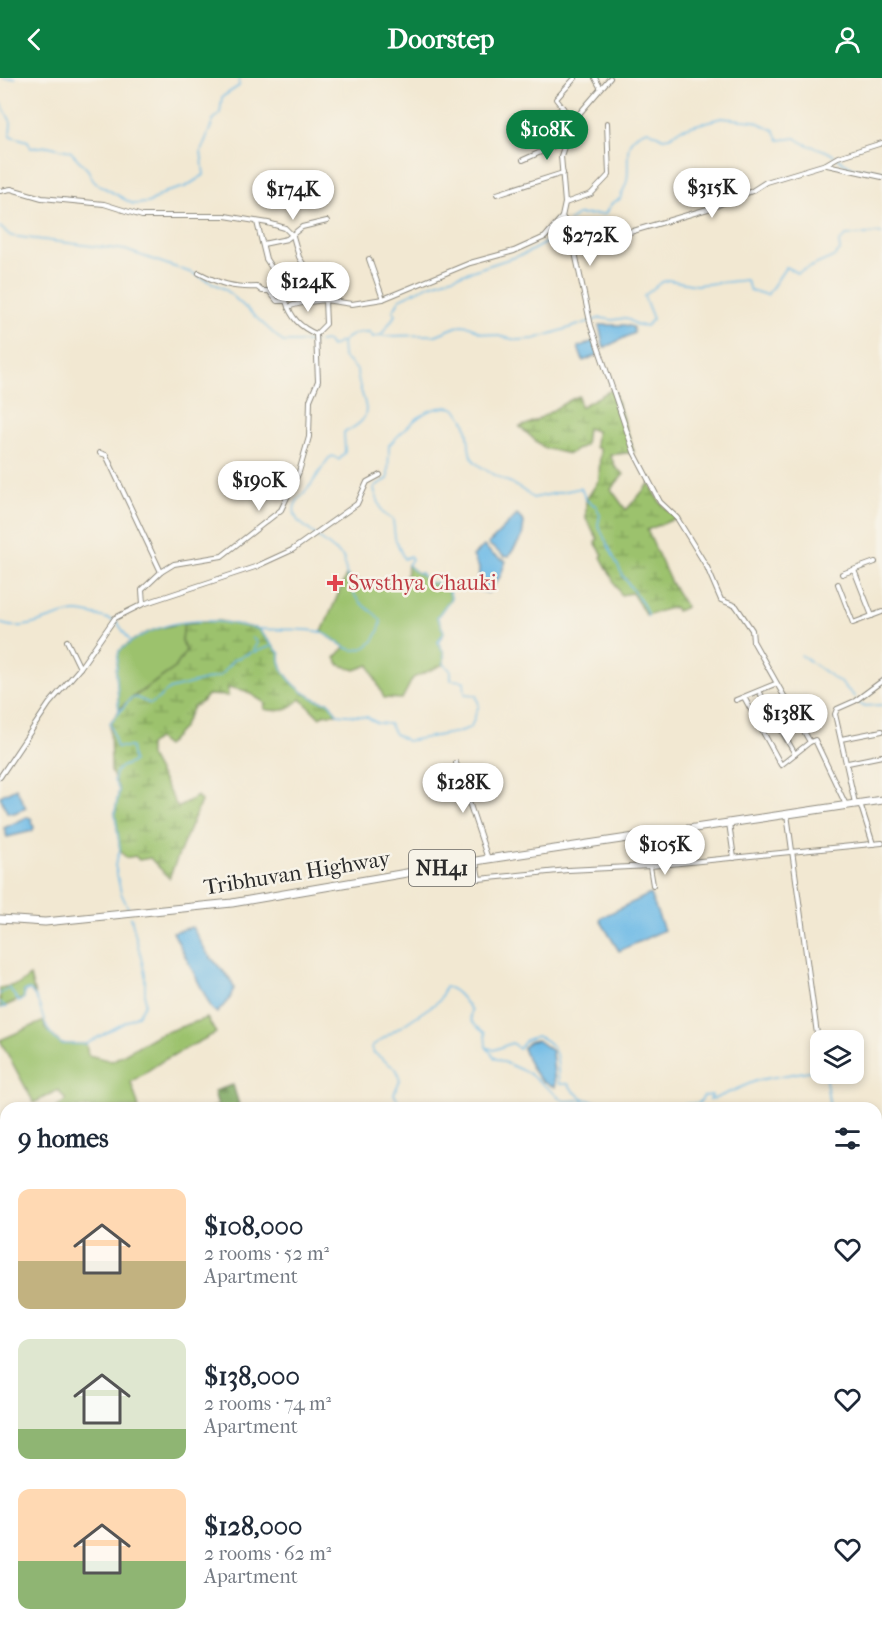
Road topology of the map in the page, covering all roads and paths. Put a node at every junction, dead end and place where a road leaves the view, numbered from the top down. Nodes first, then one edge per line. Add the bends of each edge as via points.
1 (575, 78) edge
2 (595, 78) edge
3 (610, 78) edge
4 (600, 87) junction
5 (563, 108) junction
6 (573, 121) junction
7 (607, 123) dead end
8 (516, 136) dead end
9 (564, 142) junction
10 (882, 143) edge
11 (523, 160) dead end
12 (826, 164) junction
13 (562, 173) junction
14 (882, 177) edge
15 (0, 191) edge
16 (497, 194) dead end
17 (565, 203) junction
18 (563, 219) junction
19 (327, 221) dead end
20 (257, 222) junction
21 (293, 236) junction
22 (263, 244) junction
23 (576, 248) junction
24 (369, 259) dead end
25 (199, 273) dead end
26 (311, 277) junction
27 (383, 299) junction
28 (325, 300) junction
29 (286, 301) junction
30 (308, 302) junction
31 (288, 307) junction
32 (316, 334) junction
33 (100, 453) dead end
34 (380, 475) dead end
35 (875, 562) dead end
36 (854, 570) junction
37 (160, 572) junction
38 (842, 574) dead end
39 (838, 584) dead end
40 (143, 604) junction
41 (882, 612) edge
42 (872, 616) junction
43 (68, 642) dead end
44 (80, 668) junction
45 (882, 681) edge
46 (775, 684) junction
47 (759, 691) junction
48 (744, 697) junction
49 (736, 700) dead end
50 (882, 731) edge
51 (841, 739) junction
52 (810, 742) junction
53 (795, 754) junction
54 (882, 756) edge
55 (456, 763) dead end
56 (848, 763) junction
57 (0, 777) edge
58 (882, 800) edge
59 (857, 803) junction
60 (846, 805) junction
61 (787, 814) junction
62 (729, 822) junction
63 (645, 836) junction
64 (882, 843) edge
65 (873, 844) junction
66 (794, 853) junction
67 (735, 858) junction
68 (488, 859) junction
69 (476, 862) junction
70 (650, 866) junction
71 (652, 885) dead end
72 (0, 919) edge
73 (817, 1030) edge

1 - 5 street via 556,99
2 - 4 street
3 - 4 street
4 - 6 street
5 - 6 street
5 - 8 street
6 - 9 street
7 - 17 street via 609,175 591,194
9 - 11 street
9 - 13 street
10 - 12 street
12 - 14 street
12 - 23 street via 766,182 711,208
13 - 16 street
13 - 17 street
15 - 20 street via 11,189 42,198 104,204 142,216 225,216
17 - 18 street
18 - 23 street via 569,225
18 - 27 street via 531,244 470,263
19 - 21 street via 302,227
20 - 21 street via 285,228
20 - 22 street
21 - 22 street
21 - 26 street
22 - 29 street
23 - 46 street via 591,326 634,452 660,502 677,518 713,578 721,600 736,606 753,630 753,641
24 - 27 street
25 - 29 street via 219,284 257,287 269,291 277,301
26 - 28 street
26 - 30 street via 304,281
27 - 28 street via 352,304
28 - 30 street
28 - 32 street via 326,324
29 - 31 street
30 - 31 street
31 - 32 street via 299,325
32 - 37 street via 318,381 310,400 309,437 299,472 280,510 222,556 186,560
33 - 37 street via 106,455
34 - 40 street via 367,482 357,504 292,550 255,567
35 - 36 street
36 - 38 street
36 - 42 street
37 - 40 street via 142,590
39 - 42 street via 853,623
40 - 44 street via 115,618
41 - 42 street
43 - 44 street
44 - 57 street via 49,704
45 - 51 street via 837,709
46 - 47 street
46 - 52 street
47 - 48 street
47 - 53 street
48 - 49 street
48 - 53 street via 782,765
50 - 51 street
51 - 56 street
52 - 53 street
52 - 60 street via 815,740
54 - 56 street
55 - 68 street
56 - 59 street
58 - 59 highway, Tribhuvan Highway / NH41
59 - 60 highway, Tribhuvan Highway / NH41
59 - 65 street
60 - 61 highway, Tribhuvan Highway / NH41
61 - 62 highway, Tribhuvan Highway / NH41
61 - 66 street
62 - 63 highway, Tribhuvan Highway / NH41
62 - 67 street
63 - 68 highway, Tribhuvan Highway / NH41
63 - 70 street
64 - 65 street
65 - 66 street
66 - 67 street
66 - 73 street
67 - 70 street
68 - 69 highway, Tribhuvan Highway / NH41
69 - 70 street via 479,879
69 - 72 highway, Tribhuvan Highway / NH41 via 232,903 45,922
70 - 71 street

